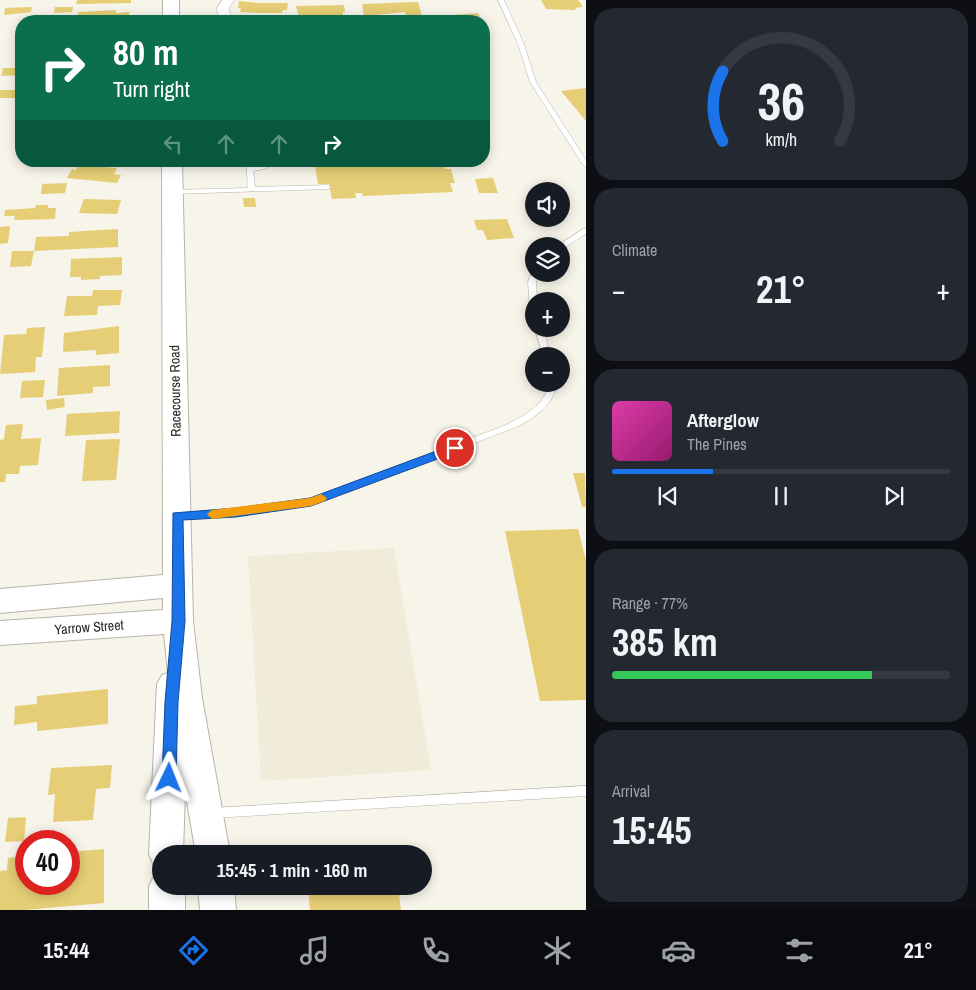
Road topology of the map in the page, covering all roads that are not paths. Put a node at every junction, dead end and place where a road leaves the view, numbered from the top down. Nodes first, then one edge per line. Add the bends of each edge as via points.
1 (170, 0) edge
2 (228, 0) edge
3 (502, 0) edge
4 (171, 15) edge
5 (224, 15) edge
6 (586, 165) edge
7 (172, 167) edge
8 (250, 167) edge
9 (328, 187) dead end
10 (252, 190) junction
11 (172, 192) junction
12 (586, 231) edge
13 (570, 241) edge
14 (552, 392) edge
15 (177, 516) junction
16 (178, 585) junction
17 (0, 601) edge
18 (178, 621) junction
19 (0, 633) edge
20 (586, 791) edge
21 (204, 813) junction
22 (166, 845) edge
23 (211, 845) edge
24 (166, 895) edge
25 (217, 895) edge
26 (167, 910) edge
27 (218, 910) edge

1 - 4 street
2 - 5 street via 223,8
3 - 6 lane via 533,82
7 - 11 street, Racecourse Road
8 - 10 lane
9 - 10 lane
10 - 11 lane
11 - 15 street, Racecourse Road
12 - 13 lane
14 - 15 lane via 530,416 508,428 311,502 236,513
15 - 16 street, Racecourse Road
16 - 17 street
16 - 18 street, Racecourse Road
18 - 19 street, Yarrow Street
18 - 21 street, Racecourse Road
18 - 22 street, Racecourse Road via 171,702
20 - 21 lane
21 - 23 street, Racecourse Road
24 - 26 street
25 - 27 street

